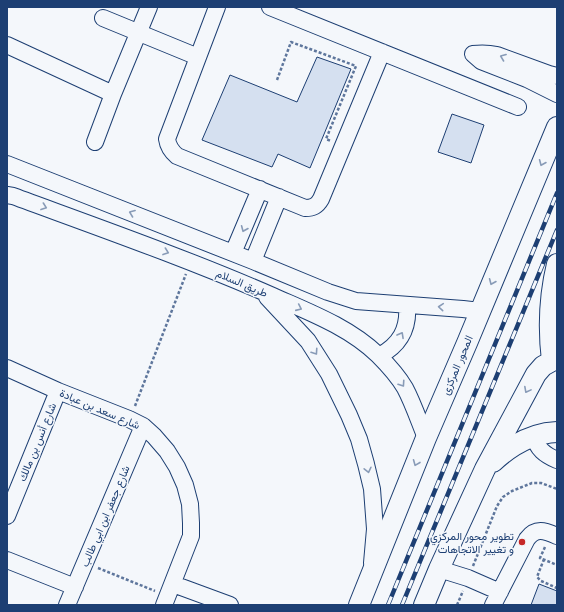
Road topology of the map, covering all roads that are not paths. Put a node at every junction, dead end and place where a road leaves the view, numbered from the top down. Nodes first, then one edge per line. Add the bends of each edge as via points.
1 (149, 7) edge
2 (217, 7) edge
3 (270, 7) edge
4 (103, 18) dead end
5 (138, 32) junction
6 (7, 45) edge
7 (382, 52) junction
8 (198, 57) junction
9 (557, 76) edge
10 (113, 94) junction
11 (557, 94) edge
12 (518, 107) dead end
13 (557, 126) edge
14 (95, 142) dead end
15 (7, 164) edge
16 (260, 189) junction
17 (7, 195) edge
18 (279, 197) junction
19 (233, 253) junction
20 (253, 261) junction
21 (557, 264) edge
22 (261, 291) junction
23 (407, 305) junction
24 (480, 311) junction
25 (379, 356) junction
26 (554, 362) edge
27 (7, 368) edge
28 (58, 391) junction
29 (136, 423) junction
30 (557, 432) edge
31 (534, 436) junction
32 (426, 438) junction
33 (557, 460) edge
34 (486, 469) junction
35 (7, 516) edge
36 (557, 536) edge
37 (7, 560) edge
38 (439, 570) junction
39 (371, 576) junction
40 (74, 587) junction
41 (168, 595) edge
42 (497, 598) edge
43 (67, 605) edge
44 (230, 605) edge
45 (360, 605) edge
46 (424, 605) edge

1 - 5 street
2 - 8 street
3 - 7 street
4 - 5 street
5 - 8 street
5 - 10 street
6 - 10 street
7 - 12 street
7 - 18 street via 317,205 305,208
8 - 16 street via 167,139 170,149 177,156
9 -> 11 street via 497,55 473,54 481,61
10 - 14 street
13 -> 24 main road, المحور المركزى
19 -> 15 street
16 - 18 street
16 -> 19 street
17 -> 22 street, طريق السلام via 191,262
18 - 20 street
19 - 20 street
20 - 23 street via 356,301
21 - 26 main road via 550,311 550,339
22 -> 25 street, طريق السلام via 344,330
22 -> 39 street via 308,341 350,414 372,489 375,529
24 -> 23 street
25 -> 23 street via 392,348 402,335 407,321
24 - 32 main road, المحور المركزى
25 -> 32 street, طريق السلام via 404,387
26 -> 34 main road via 544,366 536,374
27 - 28 street, شارع سعد بن عبادة
28 - 29 street, شارع سعد بن عبادة
28 - 35 street, شارع أنس بن مالك
29 - 40 street, شارع جعفر ابن ابي طالب
29 - 41 street, شارع سعد بن عبادة via 154,436 167,451 185,485 190,504 191,536
30 - 31 main road
31 - 33 street via 542,451
31 - 34 main road via 500,455
32 -> 39 main road, المحور المركزى
34 - 38 main road
36 - 42 street via 542,531 529,536
37 - 40 street
38 - 42 street via 468,578
38 - 46 main road
39 - 45 main road, المحور المركزى
40 - 43 street, شارع جعفر ابن ابي طالب
41 - 44 street

